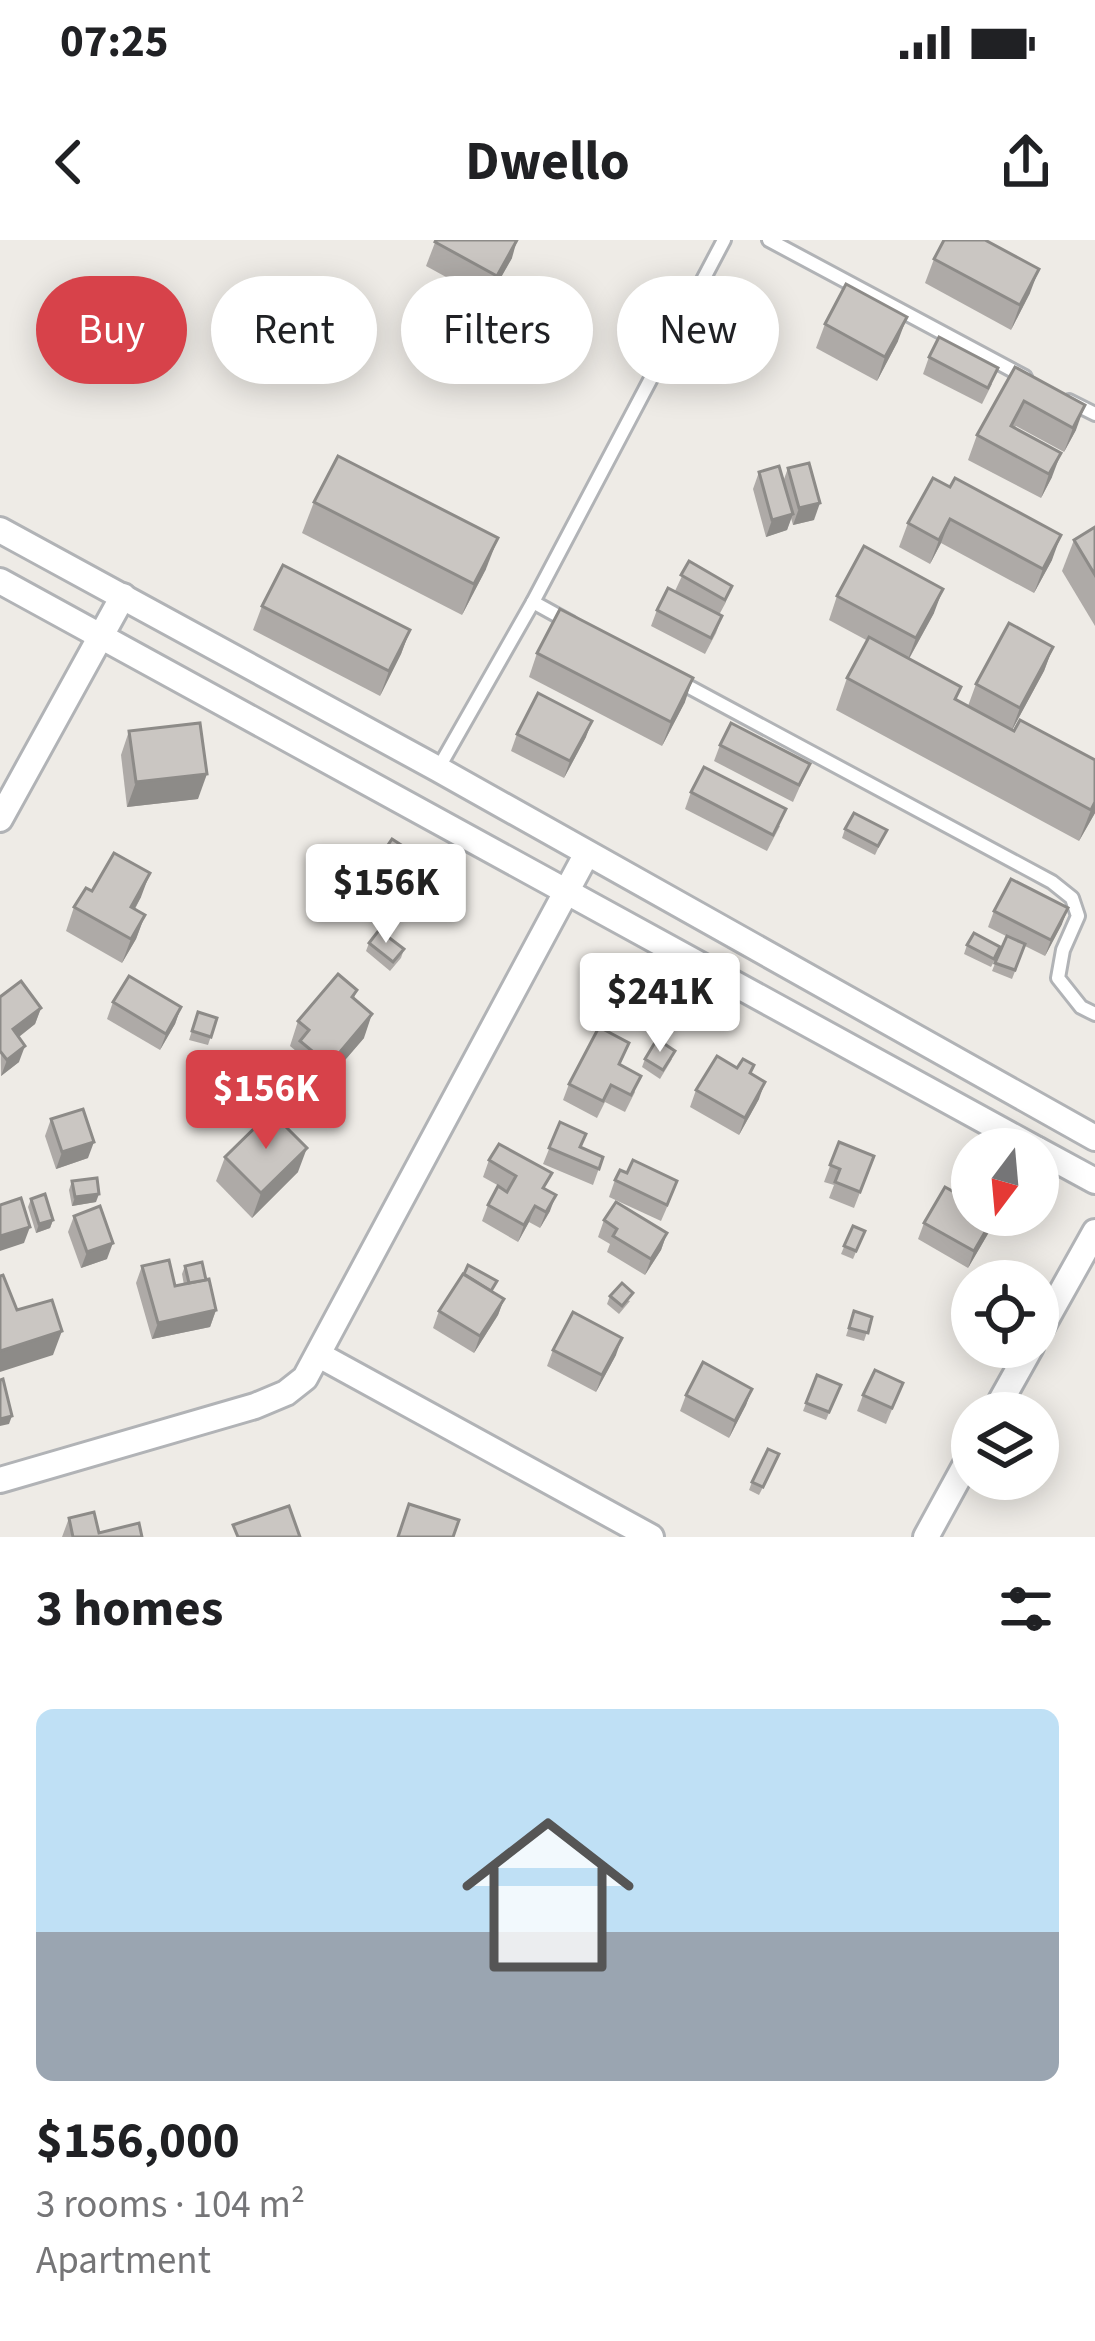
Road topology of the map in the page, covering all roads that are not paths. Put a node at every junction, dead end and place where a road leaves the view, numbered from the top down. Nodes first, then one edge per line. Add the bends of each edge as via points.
1 (724, 240) edge
2 (769, 240) edge
3 (1038, 384) edge
4 (1059, 395) edge
5 (1095, 414) edge
6 (0, 530) edge
7 (0, 581) edge
8 (123, 596) junction
9 (532, 602) junction
10 (595, 636) edge
11 (102, 637) junction
12 (657, 670) edge
13 (438, 769) junction
14 (0, 819) edge
15 (586, 855) junction
16 (566, 891) junction
17 (1095, 1014) edge
18 (999, 1128) edge
19 (1095, 1138) edge
20 (1059, 1161) edge
21 (1095, 1181) edge
22 (1095, 1232) edge
23 (1059, 1296) edge
24 (319, 1355) junction
25 (0, 1480) edge
26 (951, 1492) edge
27 (651, 1537) edge
28 (926, 1537) edge

1 - 9 lane
2 - 3 lane
4 - 5 lane
6 - 8 street
7 - 11 street
8 - 11 street
8 - 13 street
9 - 10 lane
9 - 13 lane
11 - 14 street
11 - 16 street
12 - 17 lane via 1062,890 1078,916 1058,978
13 - 15 street
15 - 16 street
15 - 19 street
16 - 18 street
16 - 24 street
20 - 21 street
22 - 23 street
24 - 25 street via 286,1394
24 - 27 street
26 - 28 street

